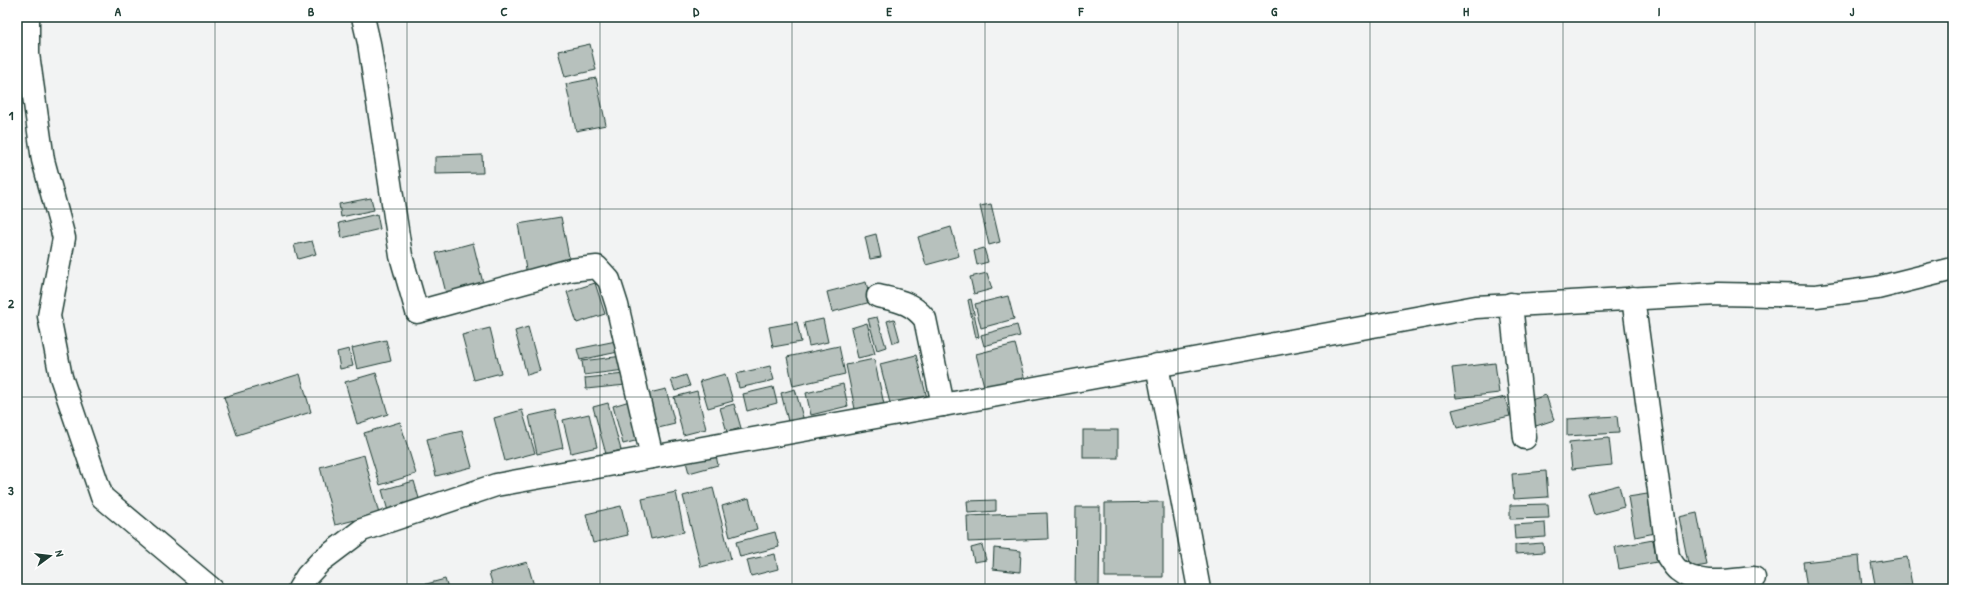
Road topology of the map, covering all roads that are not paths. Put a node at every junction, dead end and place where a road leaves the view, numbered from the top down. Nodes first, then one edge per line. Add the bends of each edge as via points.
1 (28, 17) edge
2 (363, 17) edge
3 (1953, 269) edge
4 (878, 296) dead end
5 (1633, 298) junction
6 (1511, 304) junction
7 (1157, 365) junction
8 (943, 406) junction
9 (1525, 438) dead end
10 (652, 457) junction
11 (1754, 578) dead end
12 (212, 589) edge
13 (299, 589) edge
14 (1199, 589) edge

1 - 12 street via 28,54 43,160 64,238 49,316 63,384 102,497
2 - 10 street via 401,256 418,312 570,270 597,267 609,280 617,305
3 - 5 street via 1877,288 1816,296 1718,294
4 - 8 street via 907,303 925,319
5 - 6 street
5 - 11 street via 1668,557 1677,570 1692,577 1712,581
6 - 7 street via 1476,307
6 - 9 street
7 - 8 street
7 - 14 street
8 - 10 street
10 - 13 street via 496,485 362,530 322,561 307,576

